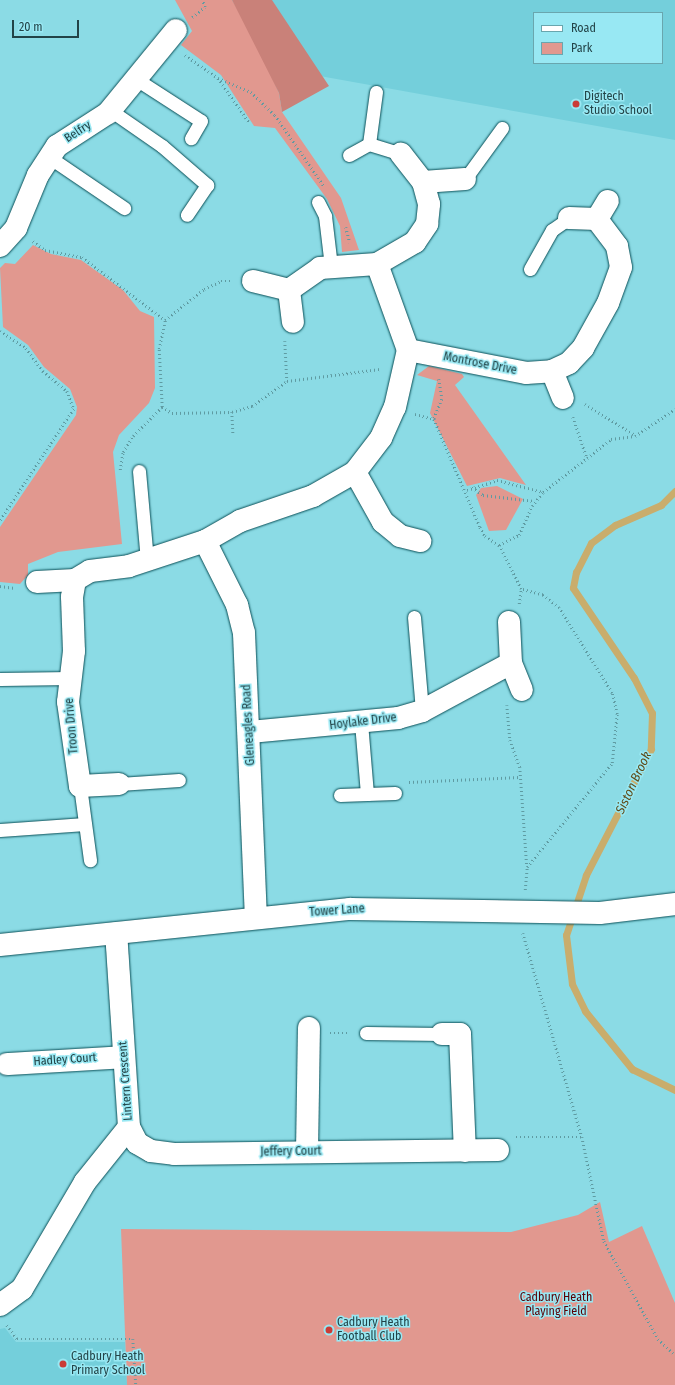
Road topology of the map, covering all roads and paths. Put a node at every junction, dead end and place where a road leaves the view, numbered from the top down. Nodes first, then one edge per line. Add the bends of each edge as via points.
1 (171, 36) joint
2 (218, 78) junction
3 (136, 79) junction
4 (376, 92) dead end
5 (110, 110) junction
6 (249, 122) dead end
7 (502, 128) dead end
8 (191, 138) dead end
9 (369, 144) junction
10 (400, 154) joint
11 (349, 155) dead end
12 (49, 157) junction
13 (465, 179) joint
14 (422, 182) junction
15 (330, 194) dead end
16 (318, 202) dead end
17 (124, 208) dead end
18 (187, 215) dead end
19 (569, 218) joint
20 (345, 225) dead end
21 (16, 228) junction
22 (0, 246) edge
23 (354, 264) junction
24 (377, 264) junction
25 (332, 266) junction
26 (530, 269) dead end
27 (253, 281) joint
28 (289, 290) junction
29 (165, 320) junction
30 (293, 322) dead end
31 (0, 331) edge
32 (436, 355) junction
33 (407, 357) junction
34 (558, 386) junction
35 (162, 407) junction
36 (675, 409) edge
37 (232, 412) junction
38 (233, 434) dead end
39 (635, 436) junction
40 (586, 458) junction
41 (140, 471) dead end
42 (355, 472) junction
43 (120, 474) dead end
44 (472, 487) junction
45 (466, 490) junction
46 (543, 492) junction
47 (536, 501) junction
48 (0, 520) edge
49 (420, 540) dead end
50 (205, 541) junction
51 (499, 545) junction
52 (147, 560) junction
53 (75, 580) junction
54 (37, 582) dead end
55 (414, 616) dead end
56 (509, 622) dead end
57 (507, 665) junction
58 (71, 678) junction
59 (0, 679) edge
60 (522, 690) dead end
61 (422, 711) junction
62 (361, 723) junction
63 (250, 732) junction
64 (520, 777) junction
65 (179, 780) dead end
66 (405, 782) dead end
67 (119, 784) joint
68 (80, 786) junction
69 (395, 793) dead end
70 (367, 794) junction
71 (340, 795) dead end
72 (86, 824) junction
73 (0, 830) edge
74 (90, 860) dead end
75 (528, 867) junction
76 (675, 904) edge
77 (522, 913) junction
78 (256, 916) junction
79 (116, 933) junction
80 (0, 945) edge
81 (310, 1028) joint
82 (366, 1033) joint
83 (442, 1034) joint
84 (124, 1057) junction
85 (6, 1064) dead end
86 (129, 1127) junction
87 (582, 1137) junction
88 (498, 1150) joint
89 (465, 1151) junction
90 (307, 1152) junction
91 (2, 1313) edge
92 (673, 1353) dead end
93 (136, 1385) edge

1 - 2 path
1 - 3 street, Belfry
2 - 6 path
2 - 15 path via 251,92 275,115
3 - 5 street, Belfry
3 - 8 lane via 201,121
4 - 9 lane
5 - 12 street, Belfry via 57,146
5 - 18 lane via 162,146 207,185
7 - 13 lane
9 - 10 lane
9 - 11 lane
10 - 14 street
12 - 17 lane
12 - 21 street, Belfry via 38,175
13 - 14 street
14 - 24 street via 429,204 427,224 415,242
16 - 25 lane via 325,216
19 - 26 lane via 552,230
19 - 34 street, Montrose Drive via 602,210 617,246 621,267 608,303 583,348 569,363
20 - 23 path
21 - 22 street, Belfry
21 - 29 path via 45,250 82,257
23 - 24 street
23 - 25 street
24 - 33 street
25 - 28 street via 307,275
27 - 28 street
27 - 29 path via 220,281
28 - 30 street
29 - 35 path via 159,349
31 - 48 path via 26,348 43,372 67,391 74,408
32 - 33 street, Montrose Drive
32 - 34 street, Montrose Drive via 526,373
32 - 45 path via 442,398 434,419
33 - 37 path via 287,381 252,406
33 - 42 street via 395,407 384,432
34 - 39 path
34 - 40 path via 580,428
35 - 37 path via 172,413
35 - 43 path via 133,436 124,452
36 - 39 path
37 - 38 path
39 - 40 path via 611,439
40 - 46 path
41 - 52 lane
42 - 49 street via 383,522 400,536
42 - 50 street via 313,496 240,520
44 - 45 path
44 - 46 path via 497,480
44 - 47 path via 483,495
45 - 51 path via 485,536
46 - 47 path
47 - 51 path via 519,535
50 - 52 street
50 - 63 street, Gleneagles Road via 237,605 244,633
51 - 75 path via 521,589 543,595 559,608 612,693 617,714 612,763
52 - 53 street via 90,571
53 - 54 street
53 - 58 street, Troon Drive
55 - 61 lane
56 - 57 street
57 - 60 street
57 - 61 street, Hoylake Drive
57 - 64 path via 510,740
58 - 59 lane
58 - 68 street, Troon Drive via 68,702
61 - 62 street, Hoylake Drive
62 - 63 street, Hoylake Drive
62 - 70 lane
63 - 78 street, Gleneagles Road
64 - 66 path
64 - 75 path
65 - 67 lane
67 - 68 street
68 - 72 lane
69 - 70 lane
70 - 71 lane
72 - 73 lane
72 - 74 lane
75 - 77 path
76 - 77 street, Tower Lane via 600,913
77 - 78 street, Tower Lane via 350,909
77 - 87 path via 523,939
78 - 79 street, Tower Lane
79 - 80 street, Tower Lane
79 - 84 street, Lintern Crescent
81 - 82 path via 331,1033
81 - 90 street
82 - 83 lane
83 - 89 street via 460,1034
84 - 85 street, Hadley Court
84 - 86 street, Lintern Crescent
86 - 90 street, Jeffery Court via 137,1143 151,1151 174,1154
86 - 91 street, Lintern Crescent via 85,1182 22,1289
87 - 88 path via 497,1137
87 - 92 path via 611,1258 658,1340
88 - 89 street, Jeffery Court
89 - 90 street, Jeffery Court
91 - 93 path via 17,1339 132,1339

